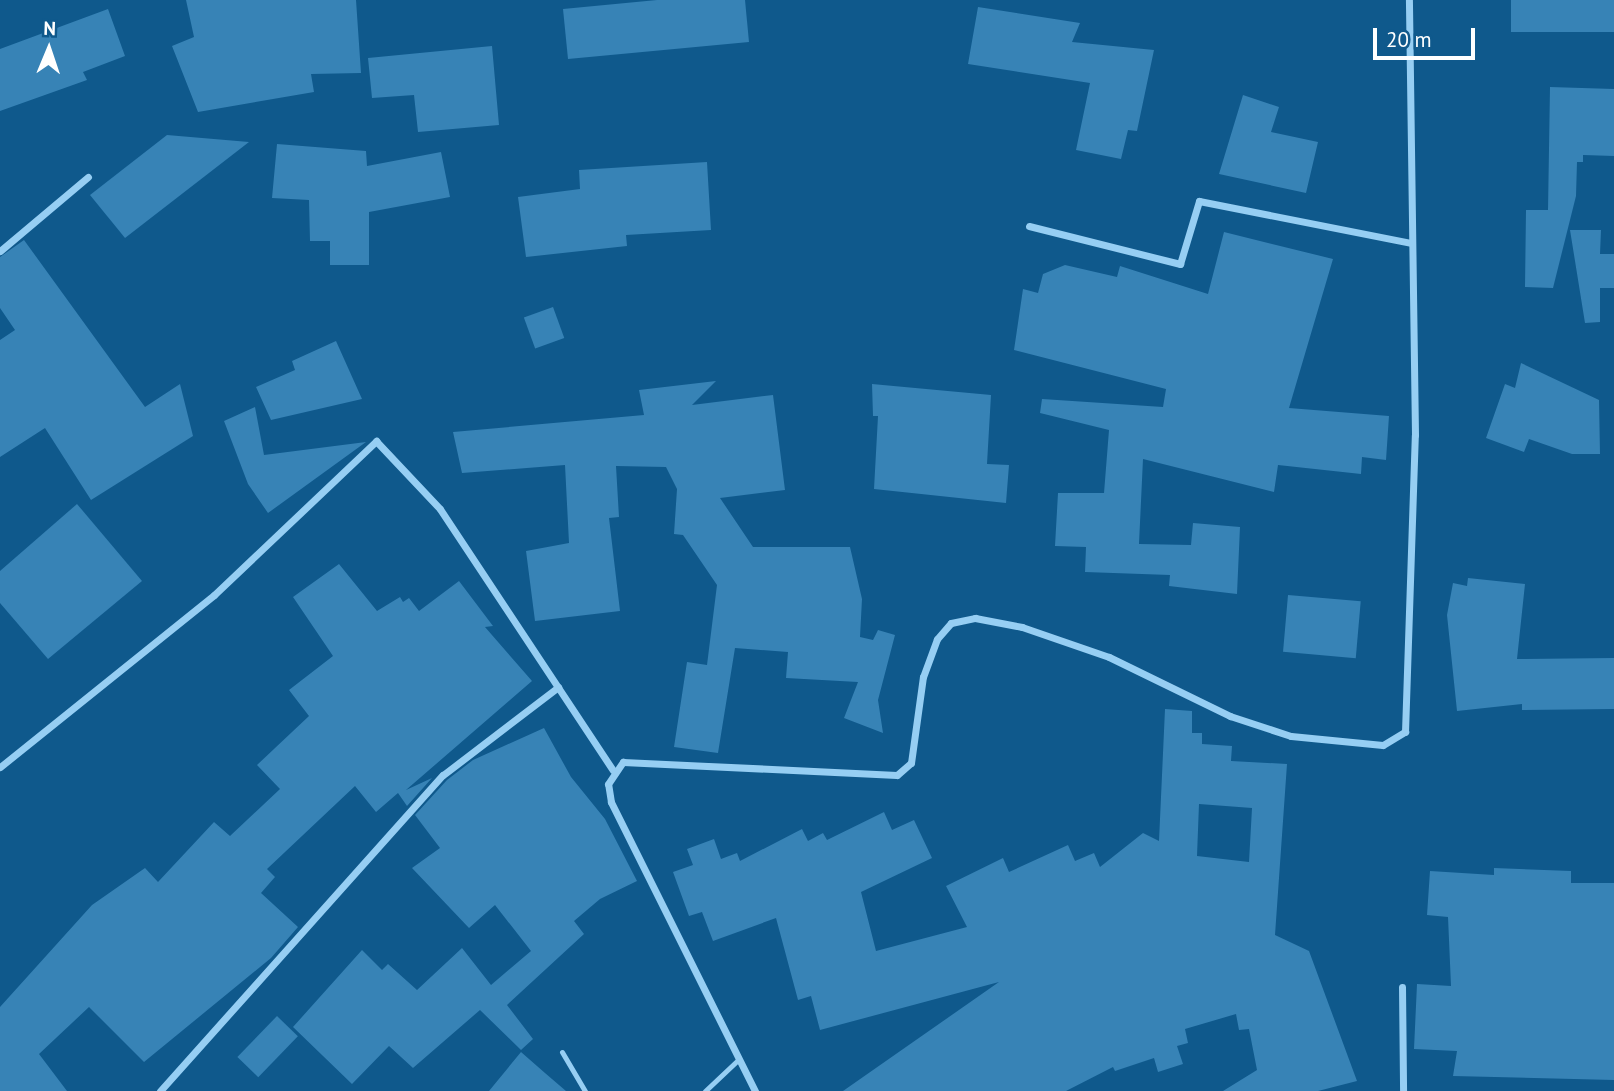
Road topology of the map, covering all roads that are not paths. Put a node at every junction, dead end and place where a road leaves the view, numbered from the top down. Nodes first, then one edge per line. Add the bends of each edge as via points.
1 (1409, 0) edge
2 (88, 177) dead end
3 (1029, 226) dead end
4 (1412, 243) junction
5 (0, 251) edge
6 (558, 687) junction
7 (0, 767) edge
8 (613, 770) junction
9 (1402, 987) dead end
10 (562, 1052) dead end
11 (739, 1059) junction
12 (160, 1091) edge
13 (585, 1091) edge
14 (705, 1091) edge
15 (755, 1091) edge
16 (1403, 1091) edge

1 - 4 street
2 - 5 street
3 - 4 street via 1180,264 1199,201
4 - 8 street via 1410,710 1405,732 1396,740 1383,745 1291,736 1230,716 1108,657 1022,627 975,618 951,623 937,639 923,677 911,763 904,772 863,775 623,762
6 - 7 street via 440,509 376,441 214,595
6 - 8 street
6 - 12 street via 443,775
8 - 11 street via 608,784 611,802
9 - 16 street
10 - 13 lane
11 - 14 lane
11 - 15 street

